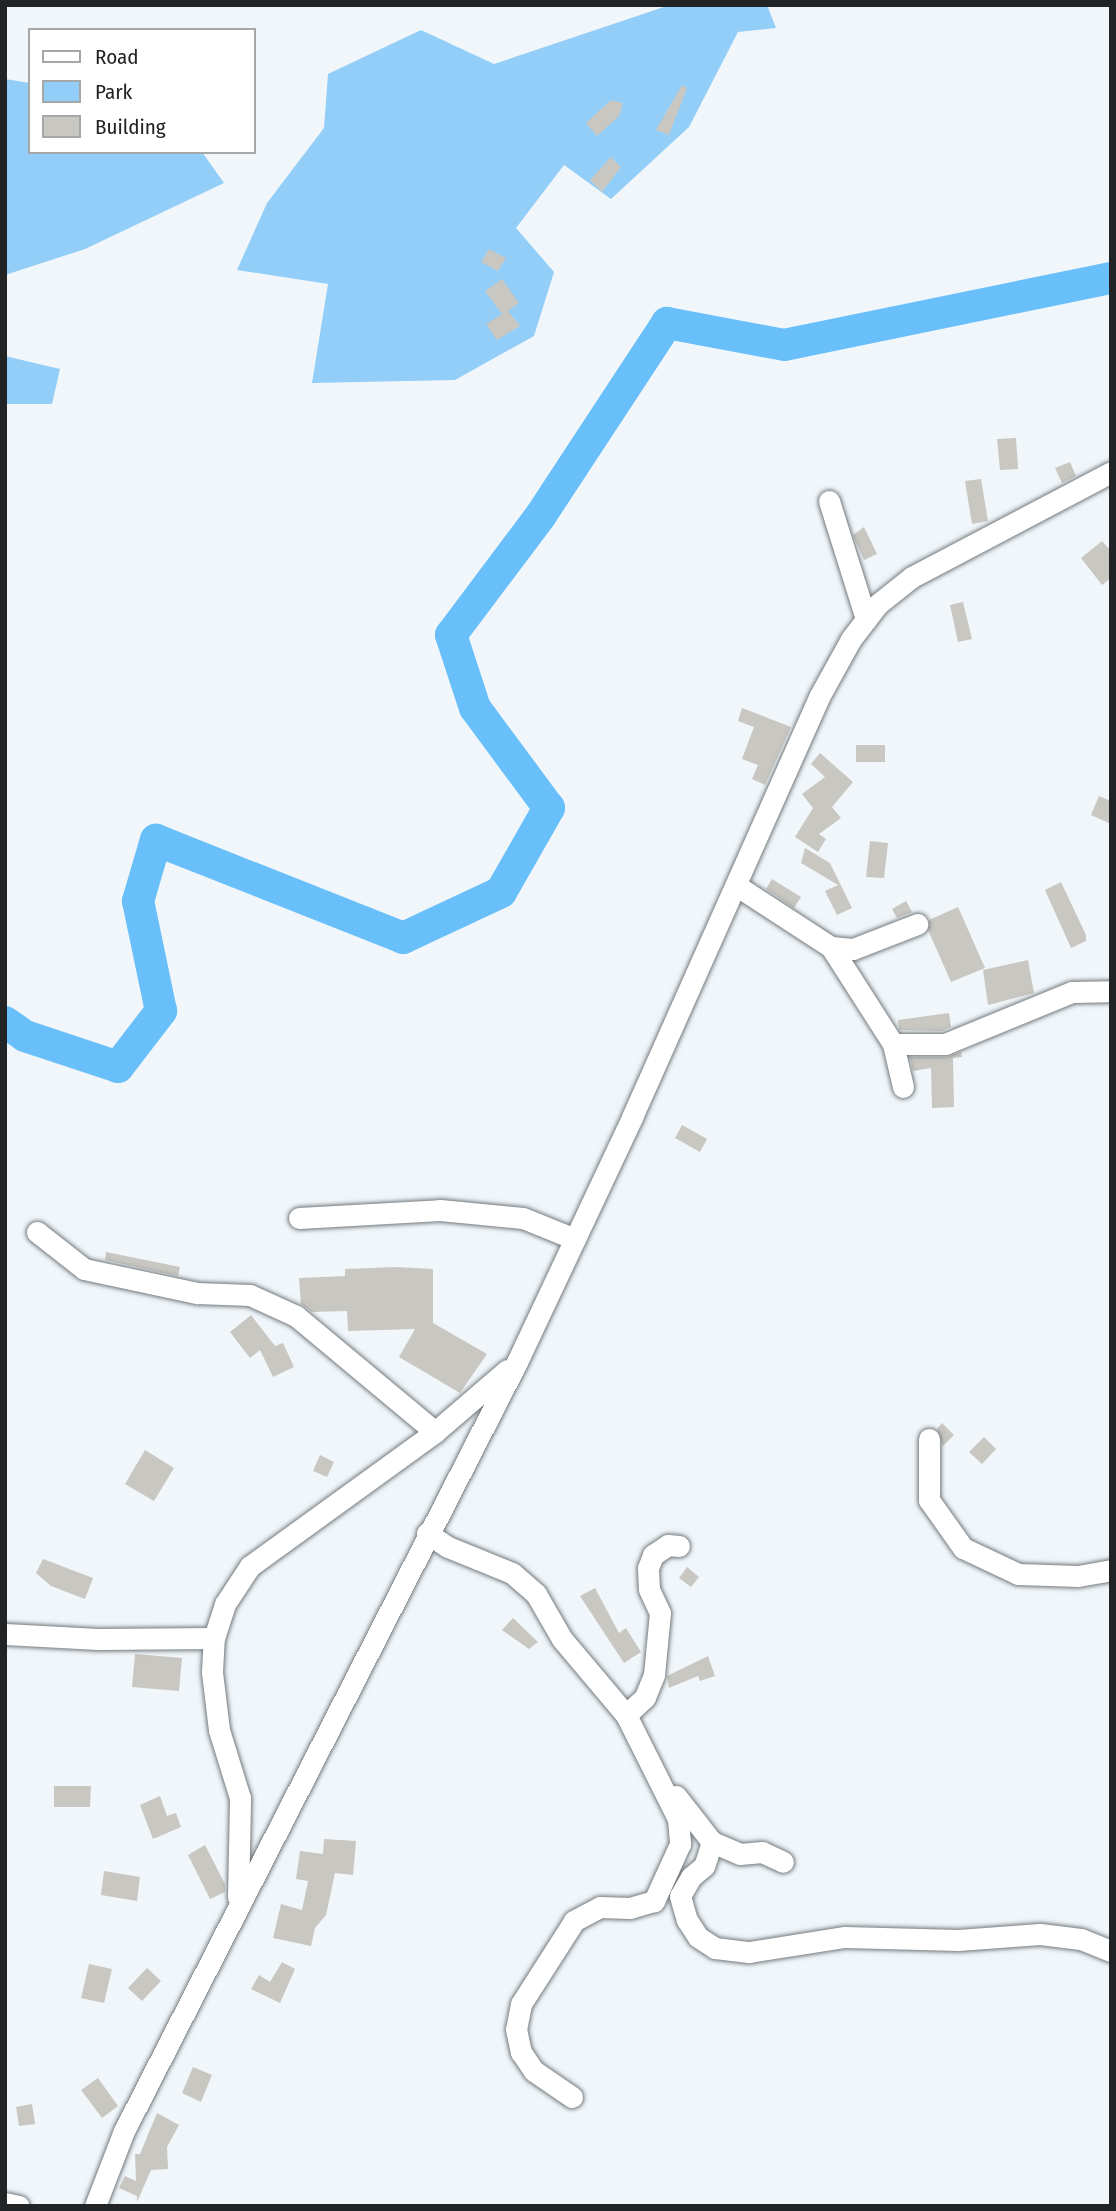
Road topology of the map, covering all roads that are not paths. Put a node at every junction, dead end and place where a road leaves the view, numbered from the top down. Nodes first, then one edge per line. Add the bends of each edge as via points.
1 (1111, 472) edge
2 (829, 501) dead end
3 (866, 619) junction
4 (737, 886) junction
5 (917, 924) dead end
6 (831, 947) junction
7 (1111, 990) edge
8 (893, 1044) junction
9 (903, 1087) dead end
10 (299, 1218) dead end
11 (37, 1232) dead end
12 (575, 1239) junction
13 (517, 1362) junction
14 (435, 1432) junction
15 (929, 1439) dead end
16 (427, 1533) junction
17 (679, 1546) dead end
18 (1111, 1570) edge
19 (5, 1634) edge
20 (214, 1638) junction
21 (625, 1715) junction
22 (641, 1752) junction
23 (712, 1842) junction
24 (783, 1862) dead end
25 (237, 1906) junction
26 (1111, 1951) edge
27 (572, 2097) dead end
28 (5, 2203) edge
29 (19, 2206) edge
30 (95, 2206) edge

1 - 3 street via 912,578
2 - 3 street
3 - 4 street via 819,697
4 - 6 street
4 - 12 street
5 - 6 street via 853,949
6 - 8 street
7 - 8 street via 1073,992 945,1044
8 - 9 street
10 - 12 street via 440,1210 523,1218
11 - 14 street via 84,1269 197,1293 250,1295 296,1316
12 - 13 street
13 - 14 street
13 - 16 street
14 - 20 street via 250,1566 225,1604
15 - 18 street via 929,1500 963,1548 1018,1574 1079,1576
16 - 21 street via 448,1547 512,1573 536,1594 562,1639
16 - 25 street
17 - 21 street via 668,1545 653,1555 648,1568 649,1589 660,1613 654,1675 645,1697
19 - 20 street
20 - 25 street via 219,1730 240,1798
21 - 22 street
22 - 23 street
22 - 27 street via 678,1819 680,1844 671,1871 654,1901 630,1908 600,1907 574,1922 521,2004 516,2029 521,2052 534,2071
23 - 24 street via 740,1854 762,1852
23 - 26 street via 704,1867 691,1877 680,1896 698,1937 715,1948 749,1952 845,1937 958,1940 1040,1934 1081,1939
25 - 30 street via 124,2131
28 - 29 street

